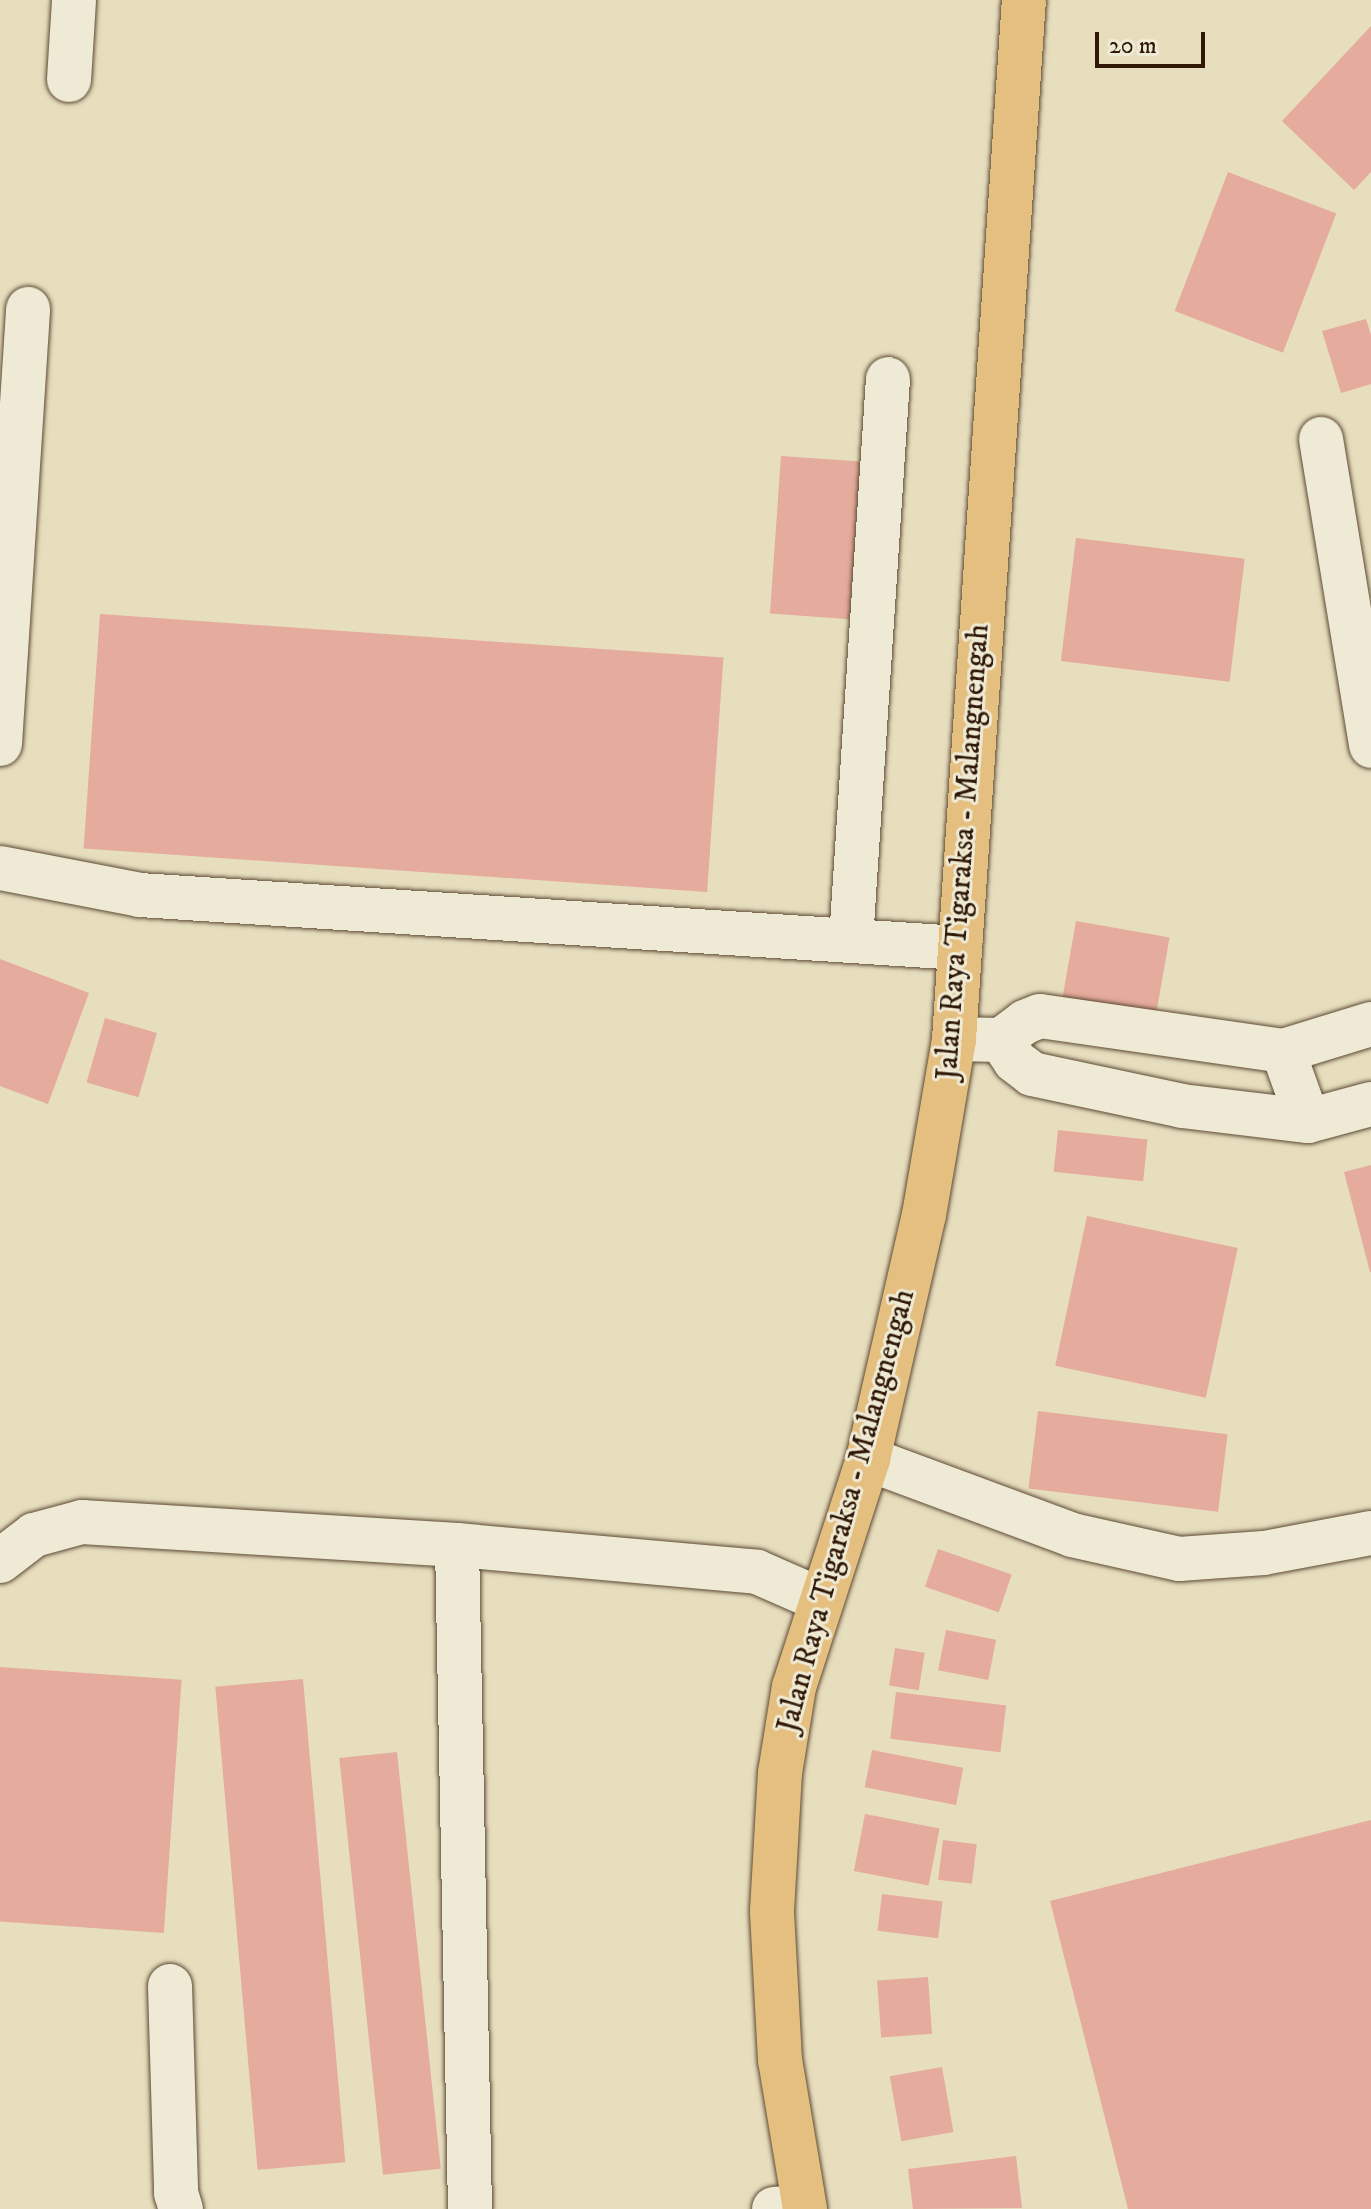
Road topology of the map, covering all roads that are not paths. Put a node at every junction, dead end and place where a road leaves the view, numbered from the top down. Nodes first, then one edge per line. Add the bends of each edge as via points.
1 (74, 0) edge
2 (1024, 0) edge
3 (69, 80) dead end
4 (28, 309) dead end
5 (888, 379) dead end
6 (1321, 439) dead end
7 (0, 744) edge
8 (1371, 746) edge
9 (0, 868) edge
10 (851, 940) junction
11 (960, 948) junction
12 (1371, 1024) edge
13 (954, 1039) junction
14 (1001, 1040) junction
15 (1283, 1051) junction
16 (1371, 1104) edge
17 (1308, 1121) junction
18 (868, 1459) junction
19 (1371, 1533) edge
20 (457, 1545) junction
21 (0, 1561) edge
22 (821, 1600) junction
23 (170, 1986) dead end
24 (795, 2208) edge
25 (181, 2209) edge
26 (470, 2209) edge

1 - 3 lane
2 - 11 main road, Jalan Raya Tigaraksa - Malangnengah
4 - 7 lane
5 - 10 lane
6 - 8 lane
9 - 10 lane via 140,895
10 - 11 lane
11 - 13 main road, Jalan Raya Tigaraksa - Malangnengah
12 - 15 lane
13 - 14 lane
13 - 18 main road, Jalan Raya Tigaraksa - Malangnengah via 924,1215
14 - 15 lane via 1040,1016
14 - 17 lane via 1032,1074 1182,1106
15 - 17 lane
16 - 17 lane
18 - 19 lane via 1072,1535 1179,1559 1264,1553
18 - 22 main road, Jalan Raya Tigaraksa - Malangnengah
20 - 21 lane via 82,1522 34,1535
20 - 22 lane via 757,1572
20 - 26 lane
22 - 24 main road, Jalan Raya Tigaraksa - Malangnengah via 794,1687 782,1759 772,1911
23 - 25 lane via 176,2193

